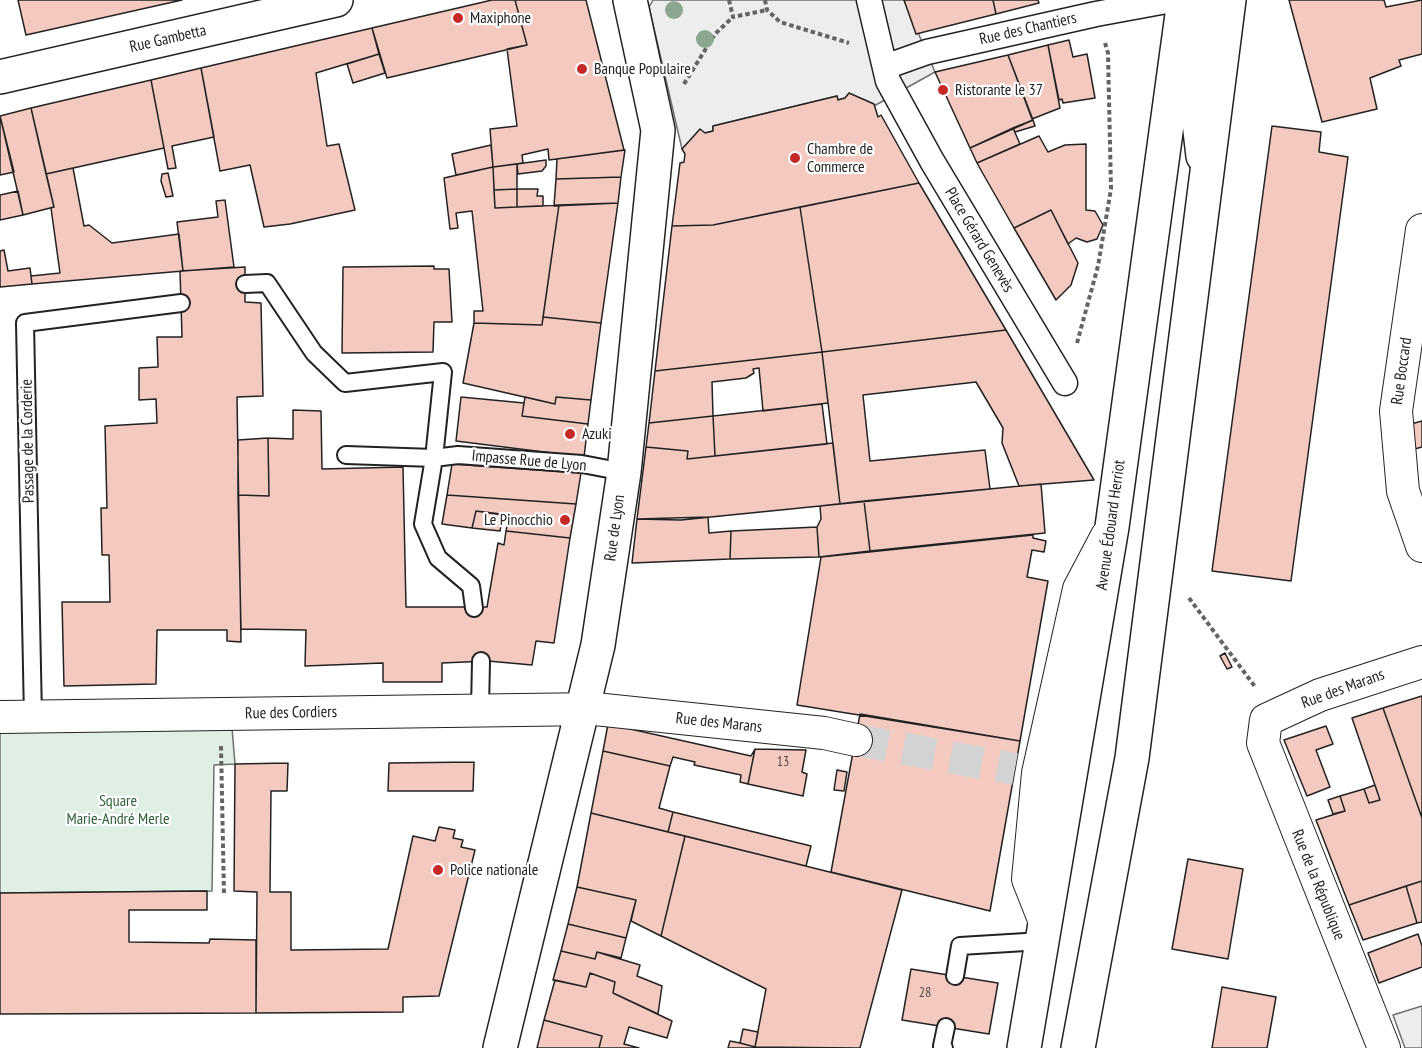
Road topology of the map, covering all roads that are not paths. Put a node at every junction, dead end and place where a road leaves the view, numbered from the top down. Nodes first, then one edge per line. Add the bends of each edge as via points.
1 (336, 0) edge
2 (630, 0) edge
3 (869, 0) edge
4 (1172, 0) edge
5 (1184, 0) edge
6 (1209, 0) edge
7 (1229, 0) edge
8 (885, 67) junction
9 (0, 77) edge
10 (1206, 184) junction
11 (1422, 230) edge
12 (245, 284) dead end
13 (181, 303) dead end
14 (1065, 383) road end
15 (346, 455) dead end
16 (434, 458) junction
17 (624, 472) junction
18 (1112, 527) junction
19 (1422, 546) edge
20 (474, 608) dead end
21 (481, 661) dead end
22 (1422, 662) edge
23 (583, 709) junction
24 (480, 710) junction
25 (0, 717) edge
26 (33, 717) junction
27 (1271, 717) joint
28 (856, 740) tunnel mouth
29 (1043, 931) junction
30 (955, 976) dead end
31 (946, 1027) dead end
32 (500, 1048) edge
33 (944, 1048) edge
34 (1024, 1048) edge
35 (1078, 1048) edge
36 (1384, 1048) edge

1 - 9 main road, Rue Gambetta
2 - 17 main road, Rue de Lyon via 658,130
3 - 8 street, Place Gérard Genevès
4 - 8 street, Rue des Chantiers via 927,52
5 - 18 main road, Avenue Édouard Herriot
6 - 10 main road via 1197,105
7 - 10 main road
8 - 14 street, Place Gérard Genevès via 932,161
10 - 35 main road via 1132,758
11 - 19 street, Rue Boccard via 1395,411 1403,491
12 - 16 lane via 267,283 314,353 345,383 442,372
13 - 26 lane, Passage de la Corderie via 25,323
15 - 16 lane, Impasse Rue de Lyon
16 - 17 lane, Impasse Rue de Lyon via 458,455 570,463
16 - 20 lane via 423,524 438,558 471,586
17 - 23 main road, Rue de Lyon via 598,645
18 - 29 main road, Avenue Édouard Herriot
18 - 29 street via 1079,589 1027,771 1028,879
21 - 24 lane
22 - 27 street, Rue des Marans via 1320,695
23 - 24 street, Rue des Cordiers
23 - 28 street, Rue des Marans
23 - 32 main road, Rue de Lyon
24 - 26 street, Rue des Cordiers
25 - 26 street, Rue des Cordiers
27 - 36 street, Rue de la République via 1263,743 1272,771
29 - 30 lane via 960,946
29 - 34 main road, Avenue Édouard Herriot
31 - 33 lane

